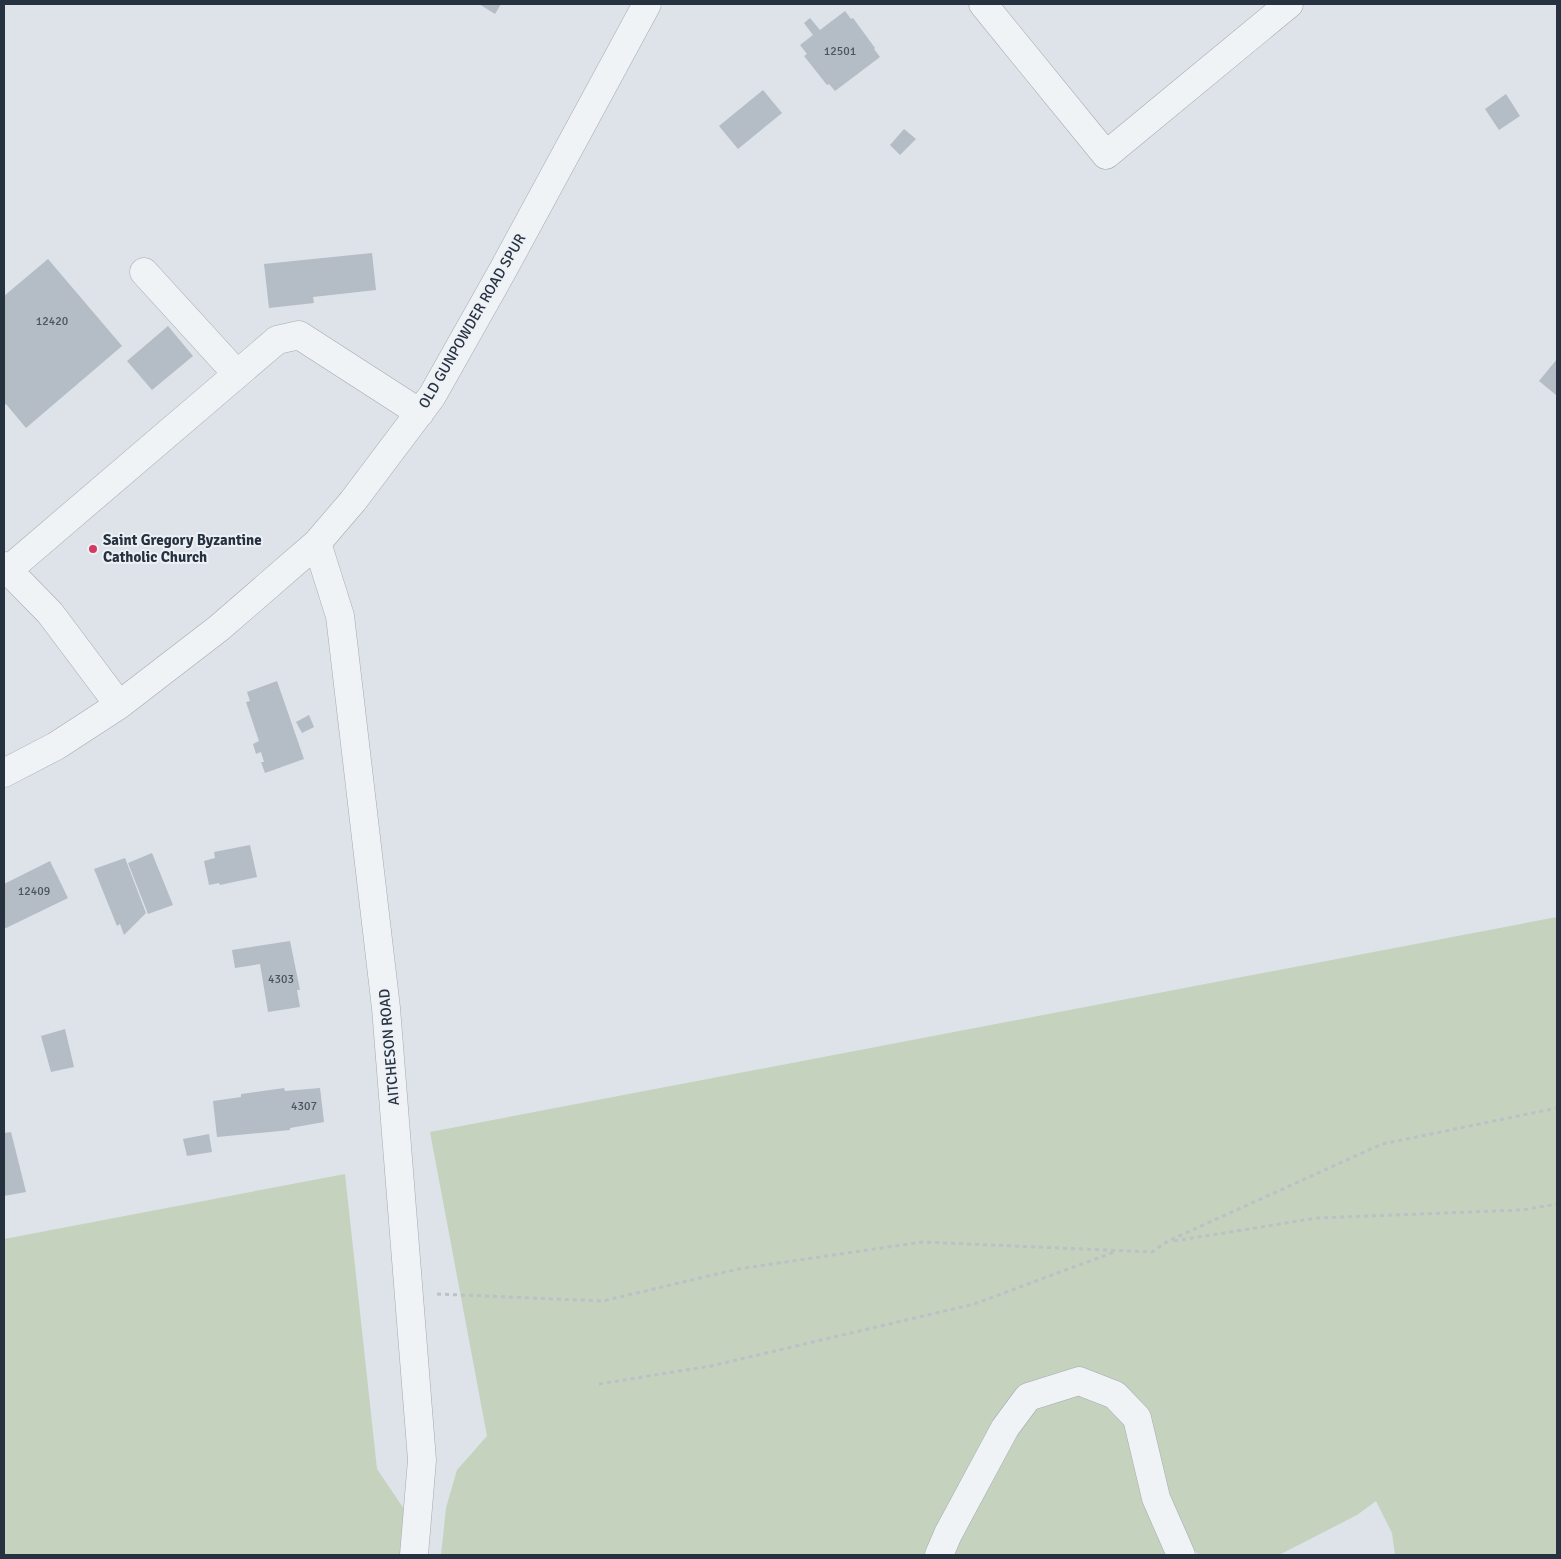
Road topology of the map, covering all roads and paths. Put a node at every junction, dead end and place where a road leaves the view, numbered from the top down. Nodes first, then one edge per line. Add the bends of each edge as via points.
1 (647, 4) edge
2 (984, 4) edge
3 (1289, 4) edge
4 (144, 272) dead end
5 (237, 374) junction
6 (420, 412) junction
7 (316, 543) junction
8 (6, 568) edge
9 (120, 704) junction
10 (4, 773) edge
11 (1557, 1108) edge
12 (1557, 1204) edge
13 (1168, 1242) junction
14 (1120, 1250) junction
15 (409, 1293) junction
16 (599, 1384) dead end
17 (414, 1555) edge
18 (939, 1555) edge
19 (1181, 1555) edge

1 - 6 street, OLD GUNPOWDER ROAD SPUR via 504,268
2 - 3 street via 1106,155
4 - 5 street
5 - 6 street via 276,340 299,335
5 - 8 street
6 - 7 street, OLD GUNPOWDER ROAD SPUR via 353,501
7 - 9 street, OLD GUNPOWDER ROAD SPUR via 219,628
7 - 15 street, AITCHESON ROAD via 340,616 363,797 386,1008
8 - 9 street via 50,613
9 - 10 street, OLD GUNPOWDER ROAD SPUR via 56,746
11 - 13 path via 1382,1144
12 - 13 path via 1522,1210 1317,1218
13 - 14 path via 1152,1252
14 - 15 path via 922,1242 738,1269 603,1301
14 - 16 path via 974,1304 712,1366
15 - 17 street, AITCHESON ROAD via 422,1460
18 - 19 street via 1005,1428 1028,1397 1079,1381 1115,1395 1137,1418 1156,1498

